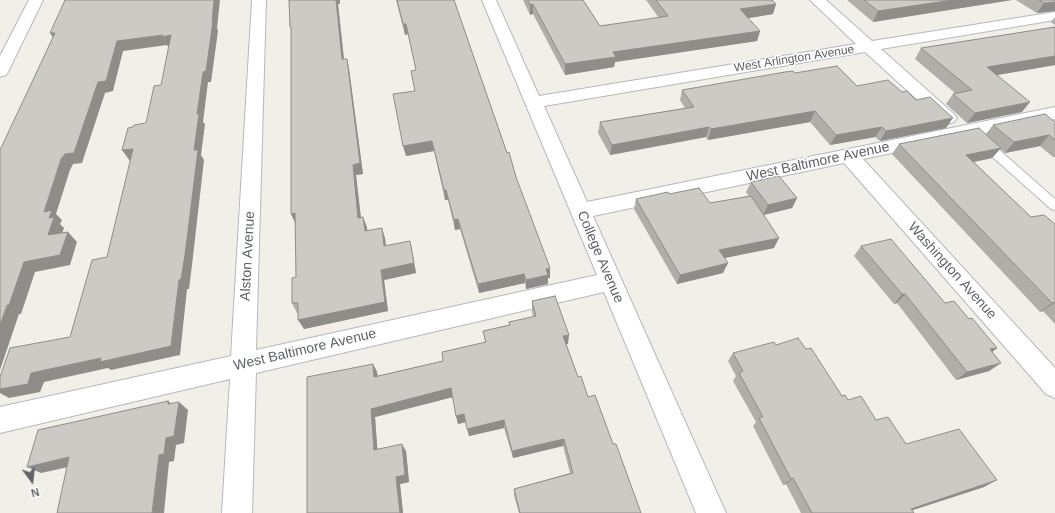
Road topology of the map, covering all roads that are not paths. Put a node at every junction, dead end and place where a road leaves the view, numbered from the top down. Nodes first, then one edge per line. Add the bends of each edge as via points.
1 (36, 0) edge
2 (259, 0) edge
3 (489, 0) edge
4 (817, 0) edge
5 (1055, 16) edge
6 (869, 47) junction
7 (0, 72) edge
8 (533, 102) junction
9 (1055, 113) edge
10 (967, 131) junction
11 (849, 156) junction
12 (1055, 206) edge
13 (580, 211) junction
14 (610, 281) junction
15 (243, 365) junction
16 (1055, 386) edge
17 (0, 420) edge
18 (237, 513) edge
19 (711, 513) edge

1 - 7 street
2 - 15 street, Alston Avenue
3 - 8 street, College Avenue
4 - 6 street
5 - 6 street, West Arlington Avenue
6 - 8 street, West Arlington Avenue
6 - 10 street
8 - 13 street, College Avenue
9 - 10 street, West Baltimore Avenue
10 - 11 street, West Baltimore Avenue
10 - 12 lane
11 - 13 street, West Baltimore Avenue
11 - 16 street, Washington Avenue
13 - 14 street, College Avenue
14 - 15 street, West Baltimore Avenue
14 - 19 street, College Avenue
15 - 17 street, West Baltimore Avenue
15 - 18 street, Alston Avenue

